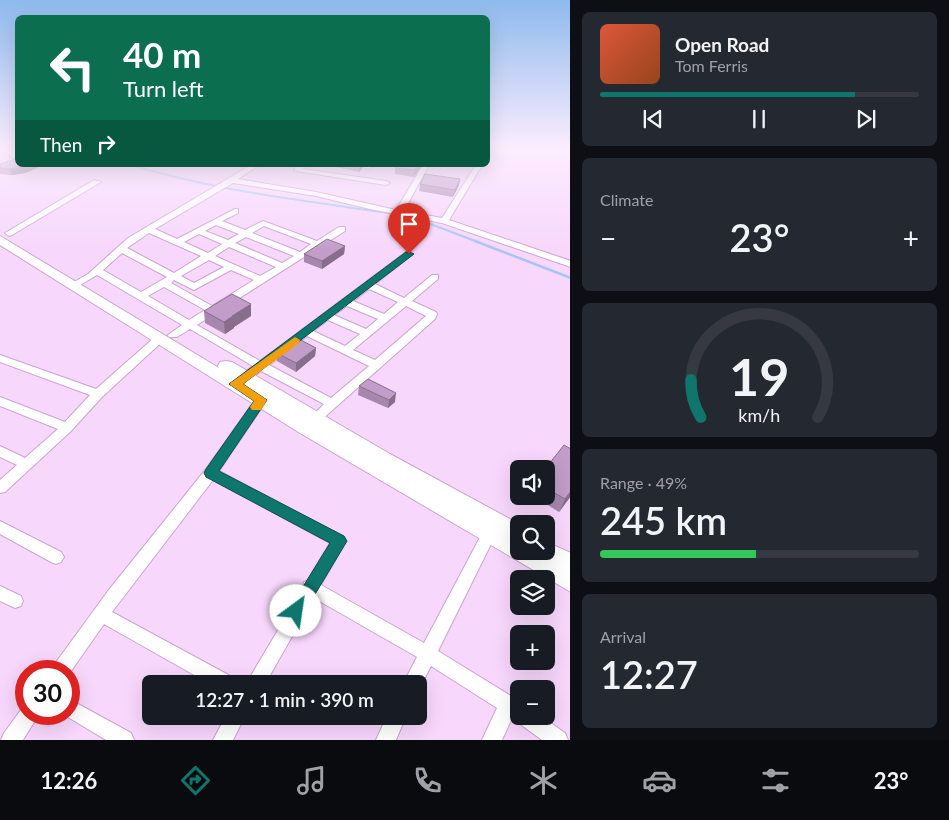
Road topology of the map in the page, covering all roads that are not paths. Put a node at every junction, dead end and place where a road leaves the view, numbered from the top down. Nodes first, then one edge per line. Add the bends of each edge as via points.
1 (97, 182) dead end
2 (228, 182) edge
3 (240, 182) edge
4 (383, 182) edge
5 (386, 182) dead end
6 (417, 182) edge
7 (469, 182) edge
8 (235, 211) dead end
9 (399, 212) junction
10 (444, 221) junction
11 (216, 222) junction
12 (304, 226) dead end
13 (148, 229) junction
14 (342, 229) dead end
15 (199, 230) junction
16 (246, 233) junction
17 (3, 234) edge
18 (292, 234) junction
19 (178, 242) junction
20 (229, 243) junction
21 (318, 244) junction
22 (274, 245) junction
23 (121, 250) junction
24 (409, 254) dead end
25 (300, 255) junction
26 (208, 256) junction
27 (244, 263) junction
28 (570, 264) edge
29 (282, 266) junction
30 (97, 271) junction
31 (174, 277) junction
32 (434, 277) dead end
33 (261, 280) junction
34 (77, 283) junction
35 (164, 283) junction
36 (368, 285) junction
37 (142, 296) junction
38 (346, 302) junction
39 (405, 302) junction
40 (212, 310) junction
41 (328, 316) junction
42 (385, 318) junction
43 (190, 324) junction
44 (306, 332) junction
45 (367, 333) junction
46 (166, 337) junction
47 (346, 350) junction
48 (1, 358) edge
49 (377, 364) junction
50 (262, 366) junction
51 (240, 381) junction
52 (98, 394) junction
53 (266, 396) junction
54 (0, 401) edge
55 (333, 404) junction
56 (316, 419) junction
57 (67, 428) junction
58 (0, 451) edge
59 (27, 464) junction
60 (211, 473) junction
61 (0, 488) edge
62 (0, 527) edge
63 (492, 528) junction
64 (510, 533) edge
65 (555, 556) edge
66 (56, 557) dead end
67 (570, 565) edge
68 (570, 582) edge
69 (310, 587) junction
70 (0, 593) edge
71 (15, 601) dead end
72 (101, 614) junction
73 (426, 653) junction
74 (68, 660) edge
75 (212, 675) edge
76 (260, 675) edge
77 (416, 675) edge
78 (510, 706) edge
79 (510, 713) edge
80 (80, 715) edge
81 (22, 725) edge
82 (231, 725) edge
83 (393, 725) edge
84 (537, 725) edge
85 (118, 739) edge
86 (11, 740) edge
87 (223, 740) edge
88 (386, 740) edge
89 (492, 740) edge
90 (558, 740) edge

1 - 17 street via 27,224
2 - 13 street
3 - 9 street via 324,195
4 - 5 street
6 - 9 street
7 - 10 street
8 - 11 street
9 - 10 street
10 - 28 street
11 - 15 street
11 - 16 street
12 - 18 street
13 - 19 street
13 - 23 street
14 - 21 street
15 - 19 street
15 - 20 street
16 - 18 street via 263,223
16 - 20 street
16 - 22 street
17 - 34 street
18 - 21 street
18 - 22 street
19 - 26 street
20 - 26 street
20 - 27 street
21 - 25 street
22 - 25 street
22 - 27 street
23 - 30 street
23 - 31 street
24 - 36 street
25 - 29 street
26 - 27 street
26 - 31 street
27 - 29 street
27 - 31 street via 194,287
27 - 33 street
29 - 33 street
30 - 34 street
30 - 37 street
31 - 35 street
32 - 39 street
33 - 40 street
34 - 46 street
35 - 37 street
35 - 40 street
36 - 38 street
36 - 39 street
37 - 43 street
38 - 41 street
38 - 42 street
39 - 42 street
39 - 49 street via 428,312 431,317
40 - 43 street
41 - 44 street
41 - 45 street
42 - 45 street
43 - 46 street
43 - 50 street
44 - 47 street
44 - 50 street
45 - 47 street
46 - 51 street
46 - 52 street
47 - 49 street
48 - 52 street
49 - 55 street
50 - 51 street
50 - 55 street
51 - 53 street
52 - 57 street
53 - 56 street
53 - 60 street
53 - 63 street
54 - 57 street
55 - 56 street
56 - 63 street
57 - 59 street
58 - 59 street
59 - 61 street
60 - 69 street via 339,541
60 - 72 street
62 - 66 street
63 - 64 street
63 - 68 street
63 - 73 street
65 - 67 street
69 - 73 street
69 - 76 street
70 - 71 street
72 - 74 street
72 - 75 street
73 - 77 street
73 - 78 street
79 - 89 street
80 - 85 street
81 - 86 street
82 - 87 street
83 - 88 street
84 - 90 street

